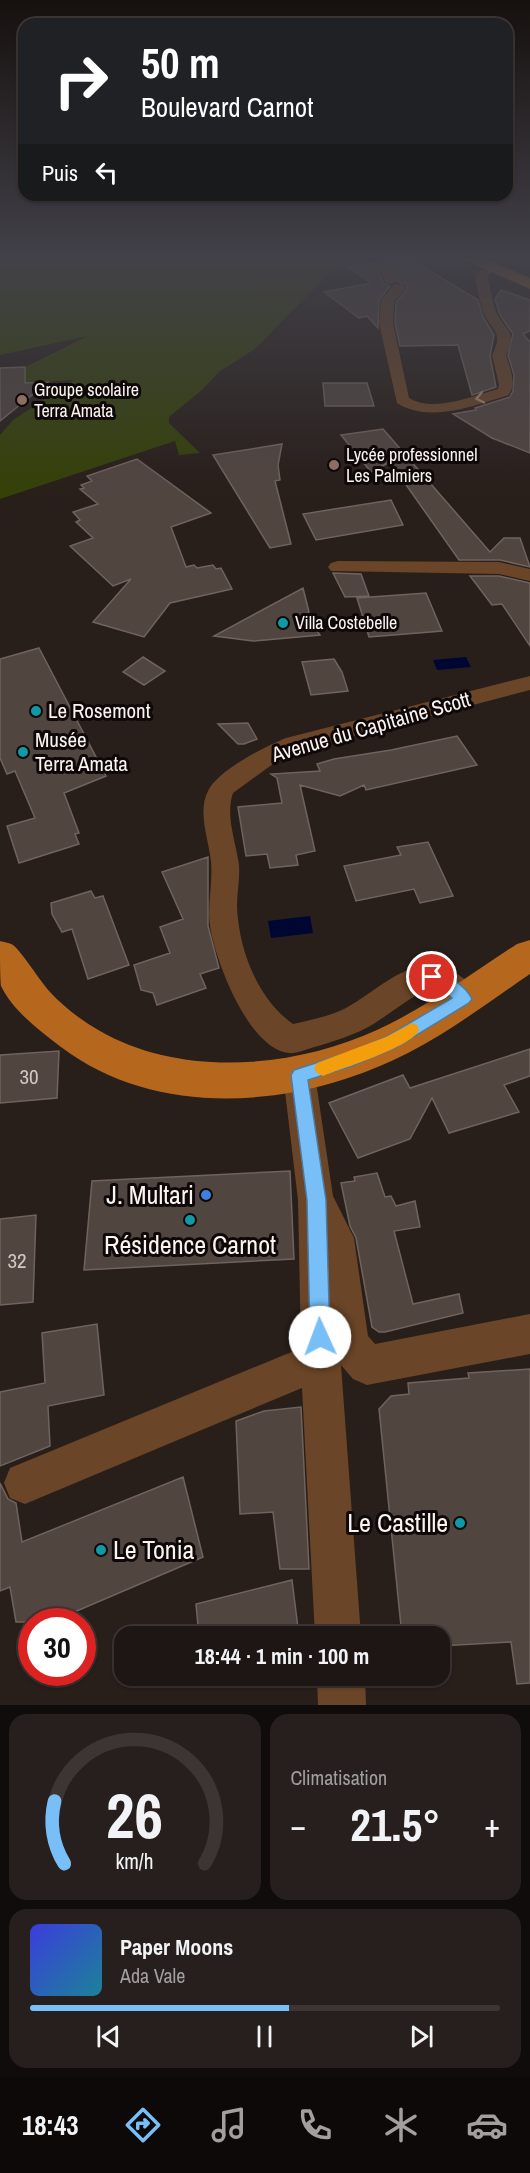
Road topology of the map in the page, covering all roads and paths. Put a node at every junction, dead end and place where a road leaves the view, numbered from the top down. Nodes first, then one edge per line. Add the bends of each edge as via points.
1 (389, 336) edge
2 (505, 336) edge
3 (338, 567) dead end
4 (530, 575) edge
5 (530, 683) edge
6 (530, 955) edge
7 (0, 956) edge
8 (464, 999) junction
9 (299, 1075) junction
10 (316, 1200) junction
11 (530, 1334) edge
12 (321, 1360) junction
13 (25, 1483) dead end
14 (337, 1626) edge
15 (341, 1686) edge
16 (342, 1705) edge

2 -> 1 street via 499,355 507,385 504,392 428,409 408,406 402,400
3 - 4 street via 499,568
5 - 8 street, Avenue du Capitaine Scott via 295,744 245,769 222,788 217,802 225,867 223,911 231,949 248,995 277,1032 290,1039 315,1034 356,1018 418,979 432,977 445,982
6 - 8 main road
7 - 9 main road via 50,1016 116,1058 179,1077 219,1081
8 - 9 main road via 392,1042
9 - 10 street
10 - 11 street via 336,1238 350,1345 367,1365
10 - 12 street
12 - 13 street
12 - 14 street
15 - 16 street

